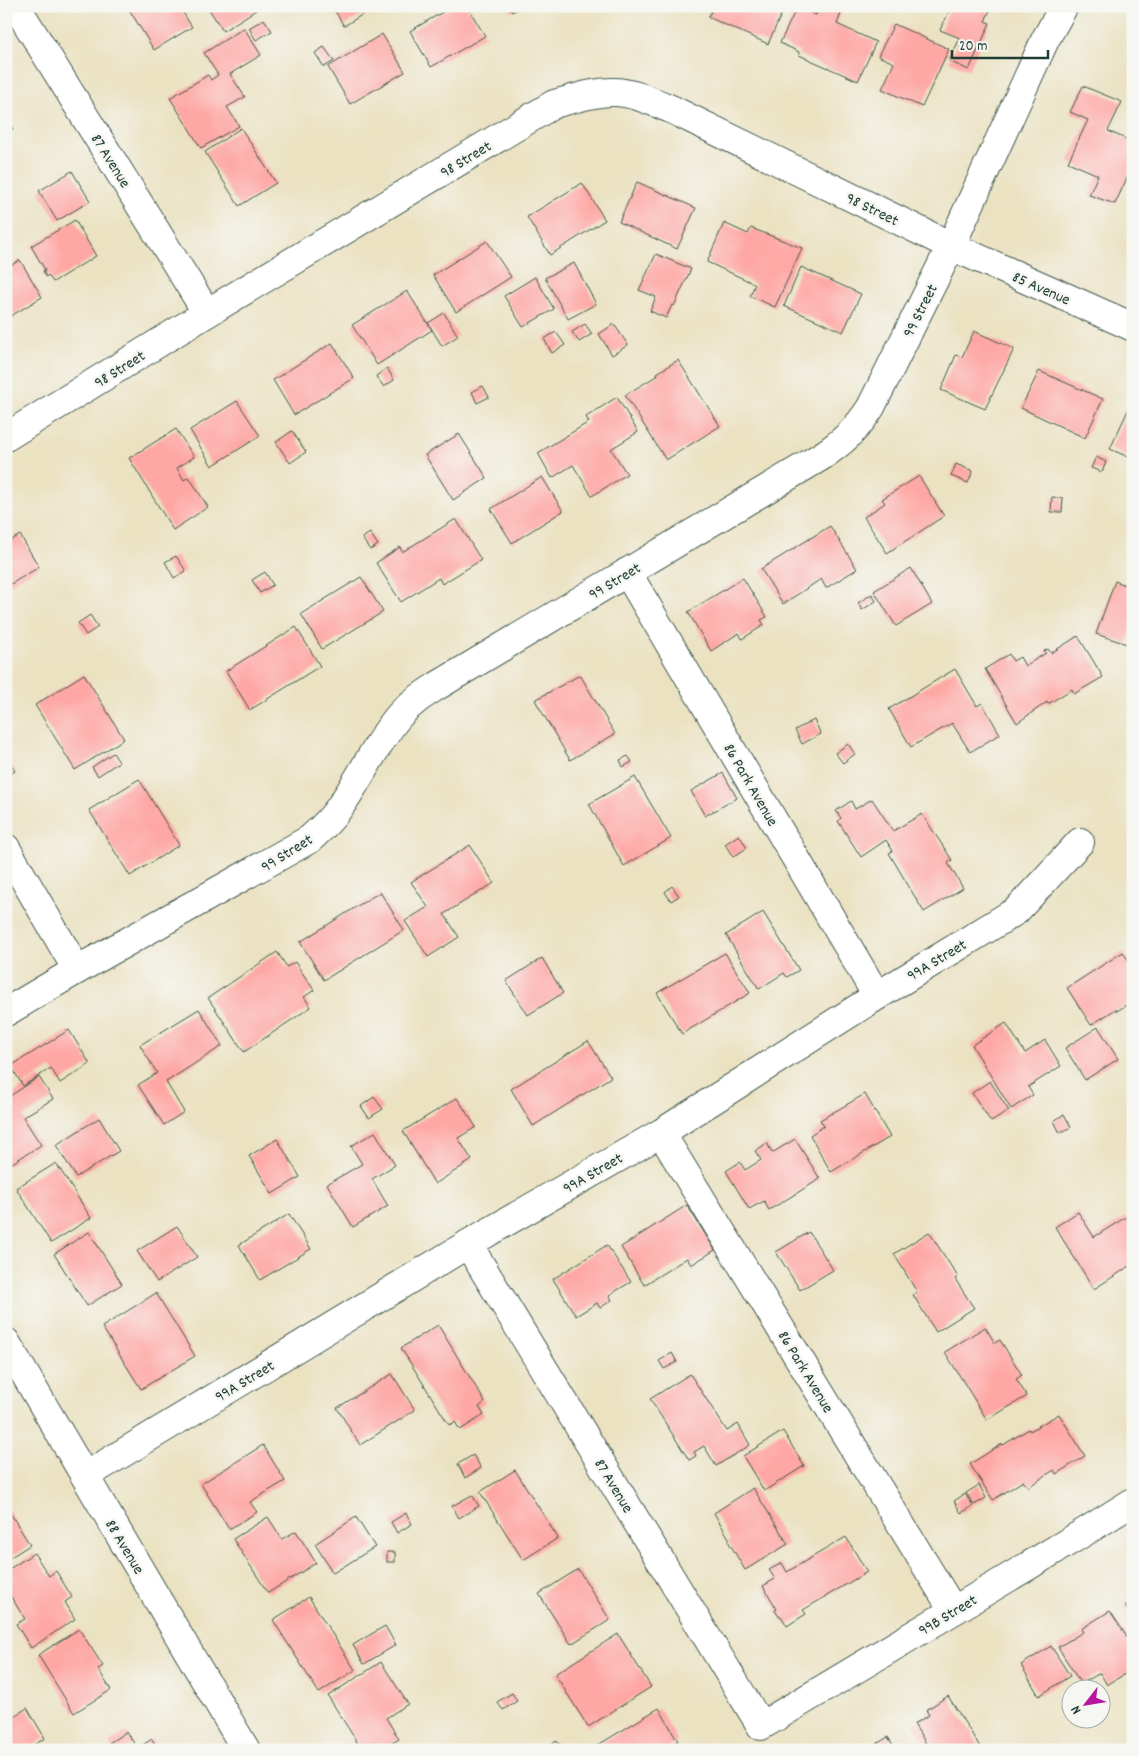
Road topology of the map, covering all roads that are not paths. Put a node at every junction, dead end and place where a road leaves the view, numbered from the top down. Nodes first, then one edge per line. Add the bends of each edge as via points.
1 (16, 6) edge
2 (1064, 6) edge
3 (951, 246) junction
4 (207, 313) junction
5 (1133, 327) edge
6 (6, 437) edge
7 (627, 572) junction
8 (1080, 842) dead end
9 (6, 848) edge
10 (77, 970) junction
11 (876, 996) junction
12 (6, 1012) edge
13 (661, 1133) junction
14 (468, 1244) junction
15 (6, 1342) edge
16 (85, 1476) junction
17 (1133, 1502) edge
18 (953, 1610) junction
19 (761, 1726) joint
20 (246, 1750) edge

1 - 4 street, 87 Avenue
2 - 3 street, 99 Street via 1045,40
3 - 4 street, 98 Street via 673,110 646,98 613,92 554,104
3 - 5 street, 85 Avenue
3 - 7 street, 99 Street via 859,426 822,456
4 - 6 street, 98 Street
7 - 10 street, 99 Street via 414,701 382,739 338,809 310,840
7 - 11 street, 86 Park Avenue
8 - 11 street, 99A Street via 1016,910
9 - 10 street
10 - 12 street, 99 Street
11 - 13 street, 99A Street
13 - 14 street, 99A Street
13 - 18 street, 86 Park Avenue
14 - 16 street, 99A Street
14 - 19 street, 87 Avenue
15 - 16 street, 88 Avenue
16 - 20 street, 88 Avenue
17 - 18 street, 99B Street
18 - 19 street, 99B Street

